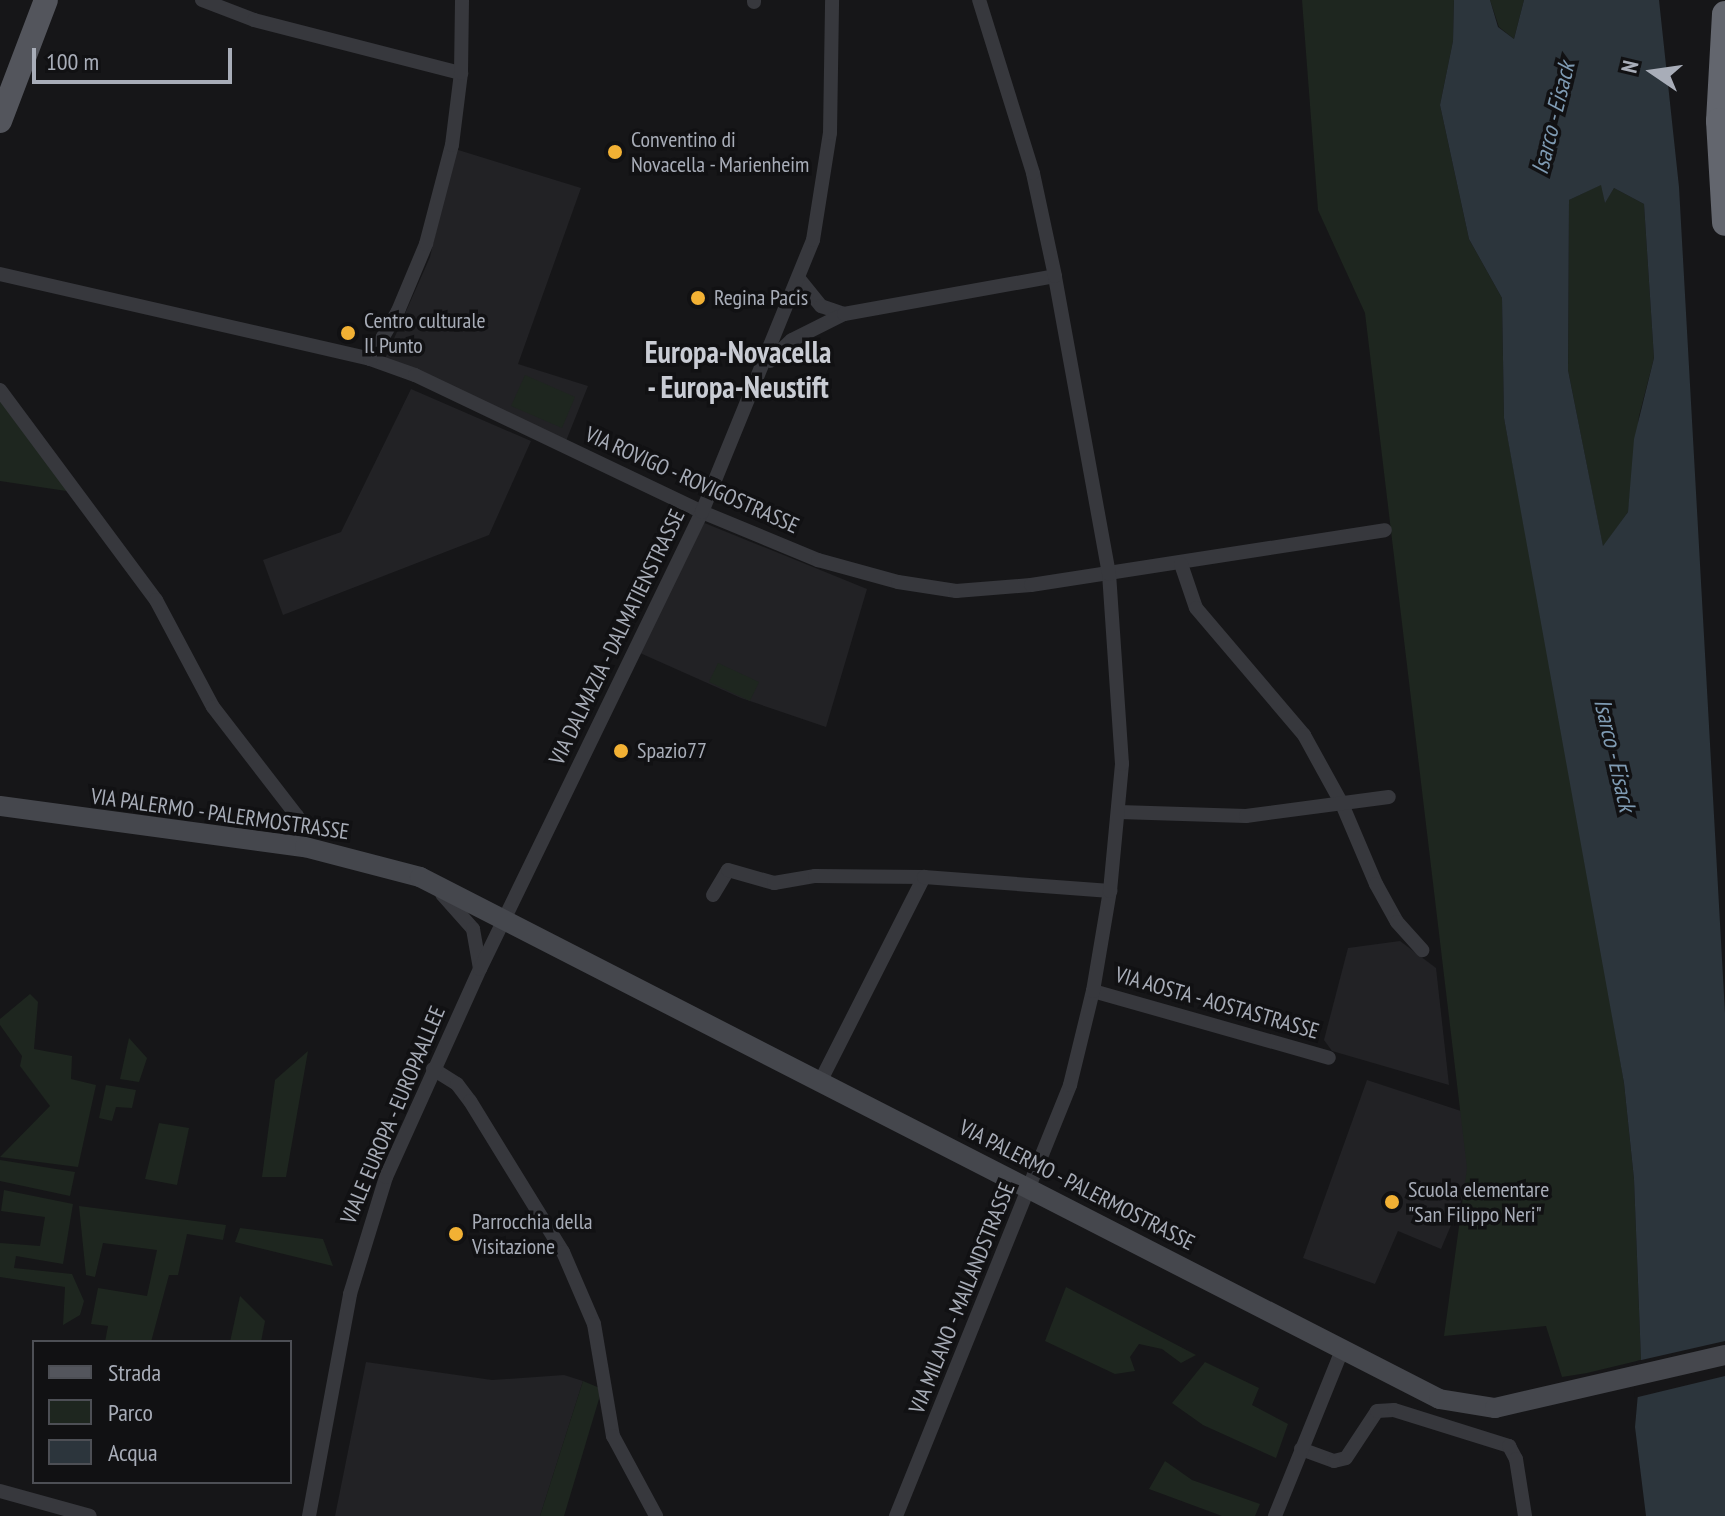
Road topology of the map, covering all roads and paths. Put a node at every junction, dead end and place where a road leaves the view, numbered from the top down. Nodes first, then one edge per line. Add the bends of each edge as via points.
1 (46, 0) edge
2 (204, 0) edge
3 (462, 0) edge
4 (832, 0) edge
5 (979, 0) edge
6 (1725, 14) edge
7 (461, 73) junction
8 (0, 121) edge
9 (1725, 223) edge
10 (0, 274) edge
11 (1055, 276) junction
12 (799, 279) junction
13 (844, 314) junction
14 (370, 359) junction
15 (764, 368) junction
16 (0, 390) edge
17 (702, 512) junction
18 (1385, 530) dead end
19 (1181, 564) junction
20 (1109, 574) junction
21 (1389, 797) dead end
22 (1342, 804) junction
23 (0, 806) edge
24 (1119, 812) junction
25 (305, 847) junction
26 (924, 877) junction
27 (430, 882) junction
28 (1110, 891) junction
29 (713, 895) dead end
30 (505, 918) junction
31 (1422, 950) dead end
32 (480, 969) junction
33 (1093, 991) junction
34 (1329, 1058) dead end
35 (433, 1069) junction
36 (821, 1080) junction
37 (1030, 1190) junction
38 (1341, 1353) junction
39 (1725, 1355) edge
40 (1301, 1449) junction
41 (315, 1479) junction
42 (0, 1491) edge
43 (90, 1516) edge
44 (299, 1516) edge
45 (309, 1516) edge
46 (656, 1516) edge
47 (896, 1516) edge
48 (1275, 1516) edge
49 (1525, 1516) edge

1 - 8 main road
2 - 7 street via 254,20
3 - 7 street
4 - 12 street, VIA DALMAZIA - DALMATIENSTRASSE via 830,133 813,240
5 - 11 street, VIA MILANO - MAILANDSTRASSE via 1033,173
6 - 9 highway via 1719,121
7 - 14 street via 452,145 426,244 398,311
10 - 14 street, VIA ROVIGO - ROVIGOSTRASSE
11 - 13 street
11 - 20 street, VIA MILANO - MAILANDSTRASSE
12 - 13 street via 821,306
12 - 15 street, VIA DALMAZIA - DALMATIENSTRASSE
13 - 15 street via 786,343
14 - 17 street, VIA ROVIGO - ROVIGOSTRASSE via 415,375
15 - 17 street, VIA DALMAZIA - DALMATIENSTRASSE
16 - 25 street via 156,600 213,707 297,816
17 - 20 street, VIA ROVIGO - ROVIGOSTRASSE via 818,560 956,591
17 - 30 street, VIA DALMAZIA - DALMATIENSTRASSE
18 - 19 street, VIA ROVIGO - ROVIGOSTRASSE
19 - 20 street, VIA ROVIGO - ROVIGOSTRASSE
19 - 22 street via 1196,608 1304,735
20 - 24 street, VIA MILANO - MAILANDSTRASSE via 1120,688
21 - 22 street
22 - 24 street via 1246,816
22 - 31 street via 1383,896
23 - 25 street, VIA PALERMO - PALERMOSTRASSE
24 - 28 street, VIA MILANO - MAILANDSTRASSE
25 - 27 street, VIA PALERMO - PALERMOSTRASSE via 396,868
26 - 28 street
26 - 29 street via 815,876 774,883 728,870
26 - 36 street
27 - 30 street, VIA PALERMO - PALERMOSTRASSE
27 - 32 street, VIA PALERMO - PALERMOSTRASSE via 473,929
28 - 33 street, VIA MILANO - MAILANDSTRASSE
30 - 32 street, VIALE EUROPA - EUROPAALLEE
30 - 36 street, VIA PALERMO - PALERMOSTRASSE
32 - 35 street, VIALE EUROPA - EUROPAALLEE
33 - 34 street, VIA AOSTA - AOSTASTRASSE
33 - 37 street, VIA MILANO - MAILANDSTRASSE via 1070,1085
35 - 41 street, VIALE EUROPA - EUROPAALLEE via 359,1256
35 - 46 street via 457,1084 470,1101 563,1252 594,1324 613,1436
36 - 37 street, VIA PALERMO - PALERMOSTRASSE
37 - 38 street, VIA PALERMO - PALERMOSTRASSE via 1196,1271
37 - 47 street, VIA MILANO - MAILANDSTRASSE
38 - 39 street, VIA PALERMO - PALERMOSTRASSE via 1439,1399 1471,1407 1546,1397
38 - 40 street
40 - 48 street
40 - 49 street via 1334,1461 1346,1458 1377,1411 1394,1410 1509,1446
41 - 44 street, VIALE EUROPA - EUROPAALLEE
41 - 45 street, VIALE EUROPA - EUROPAALLEE
42 - 43 street

